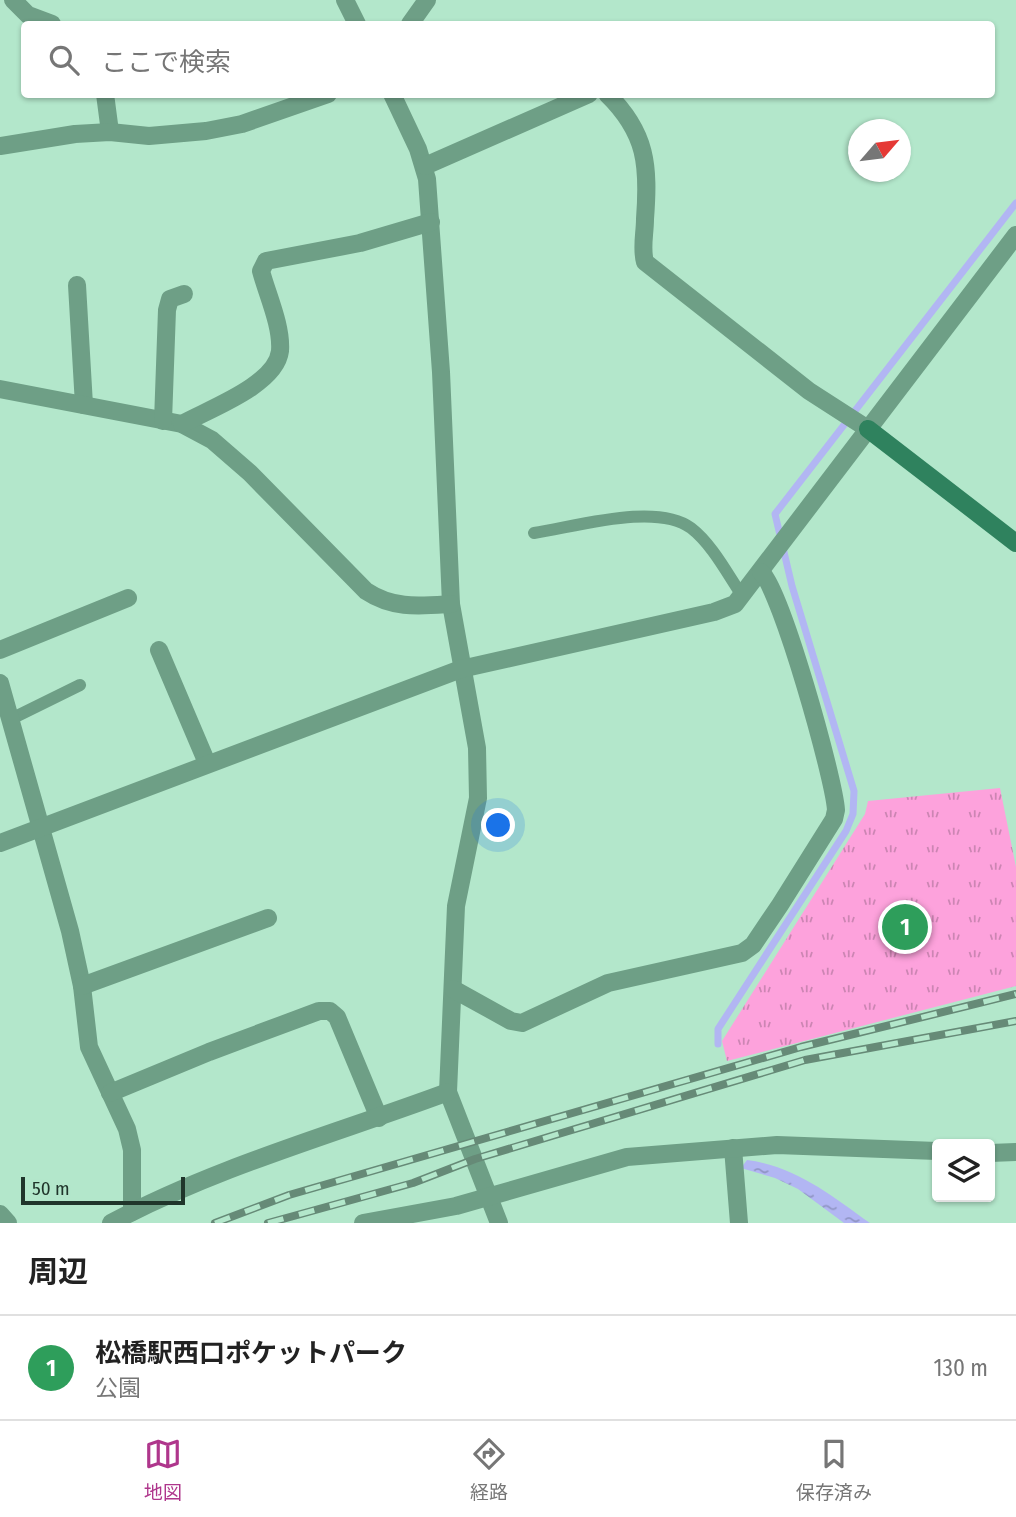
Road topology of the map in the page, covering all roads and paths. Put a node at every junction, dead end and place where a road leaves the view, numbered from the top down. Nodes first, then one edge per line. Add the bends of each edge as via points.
1 (13, 0) edge
2 (345, 0) edge
3 (426, 0) edge
4 (44, 21) edge
5 (356, 21) edge
6 (412, 21) edge
7 (106, 98) edge
8 (317, 98) edge
9 (394, 98) edge
10 (580, 98) edge
11 (611, 98) edge
12 (110, 132) junction
13 (0, 146) edge
14 (425, 166) junction
15 (431, 222) junction
16 (1016, 235) edge
17 (76, 285) dead end
18 (184, 294) dead end
19 (0, 389) edge
20 (84, 405) junction
21 (163, 421) junction
22 (856, 421) junction
23 (182, 424) junction
24 (534, 533) dead end
25 (1016, 543) edge
26 (761, 572) junction
27 (743, 597) junction
28 (128, 598) dead end
29 (451, 604) junction
30 (0, 650) edge
31 (159, 650) dead end
32 (461, 669) junction
33 (0, 683) edge
34 (80, 685) dead end
35 (6, 714) edge
36 (206, 763) junction
37 (40, 827) junction
38 (0, 843) edge
39 (268, 918) dead end
40 (82, 986) junction
41 (453, 989) junction
42 (110, 1093) junction
43 (448, 1093) junction
44 (379, 1118) junction
45 (733, 1148) junction
46 (932, 1152) edge
47 (1016, 1152) edge
48 (995, 1153) edge
49 (489, 1196) junction
50 (132, 1212) junction
51 (0, 1213) edge
52 (8, 1223) edge
53 (111, 1223) edge
54 (363, 1223) edge
55 (499, 1223) edge
56 (739, 1223) edge

1 - 4 street via 29,15
2 - 5 street
3 - 6 street
7 - 12 street
8 - 12 street via 218,129 149,136
9 - 14 street
10 - 14 street
11 - 22 street via 644,146 645,262 809,391
12 - 13 street
14 - 15 street
15 - 23 street via 360,243 266,261 261,271 280,351 274,370 261,382
15 - 29 street
16 - 22 street
17 - 20 street
18 - 21 street via 170,299 167,310
19 - 20 street
20 - 21 street
21 - 23 street
22 - 25 street
22 - 26 street
23 - 29 street via 212,440 240,465 366,591 397,605
24 - 27 lane via 651,515 673,517 692,529
26 - 27 street
26 - 41 street via 769,578 783,613 836,810 753,945 729,957 608,983 522,1023
27 - 32 street via 715,612
28 - 30 street
29 - 32 street
31 - 36 street
32 - 36 street
32 - 41 street via 477,748 478,798 456,906
33 - 35 street
34 - 35 lane
35 - 37 street
36 - 37 street
37 - 38 street
37 - 40 street
39 - 40 street
40 - 42 street via 89,1047
41 - 43 street
42 - 44 street via 209,1052 319,1011 330,1011 337,1017
42 - 50 street via 132,1150
43 - 44 street
43 - 49 street
44 - 50 street via 268,1155
45 - 46 street via 777,1145
45 - 49 street via 627,1157
45 - 56 street
47 - 48 street
49 - 54 street
49 - 55 street
50 - 53 street
51 - 52 street

